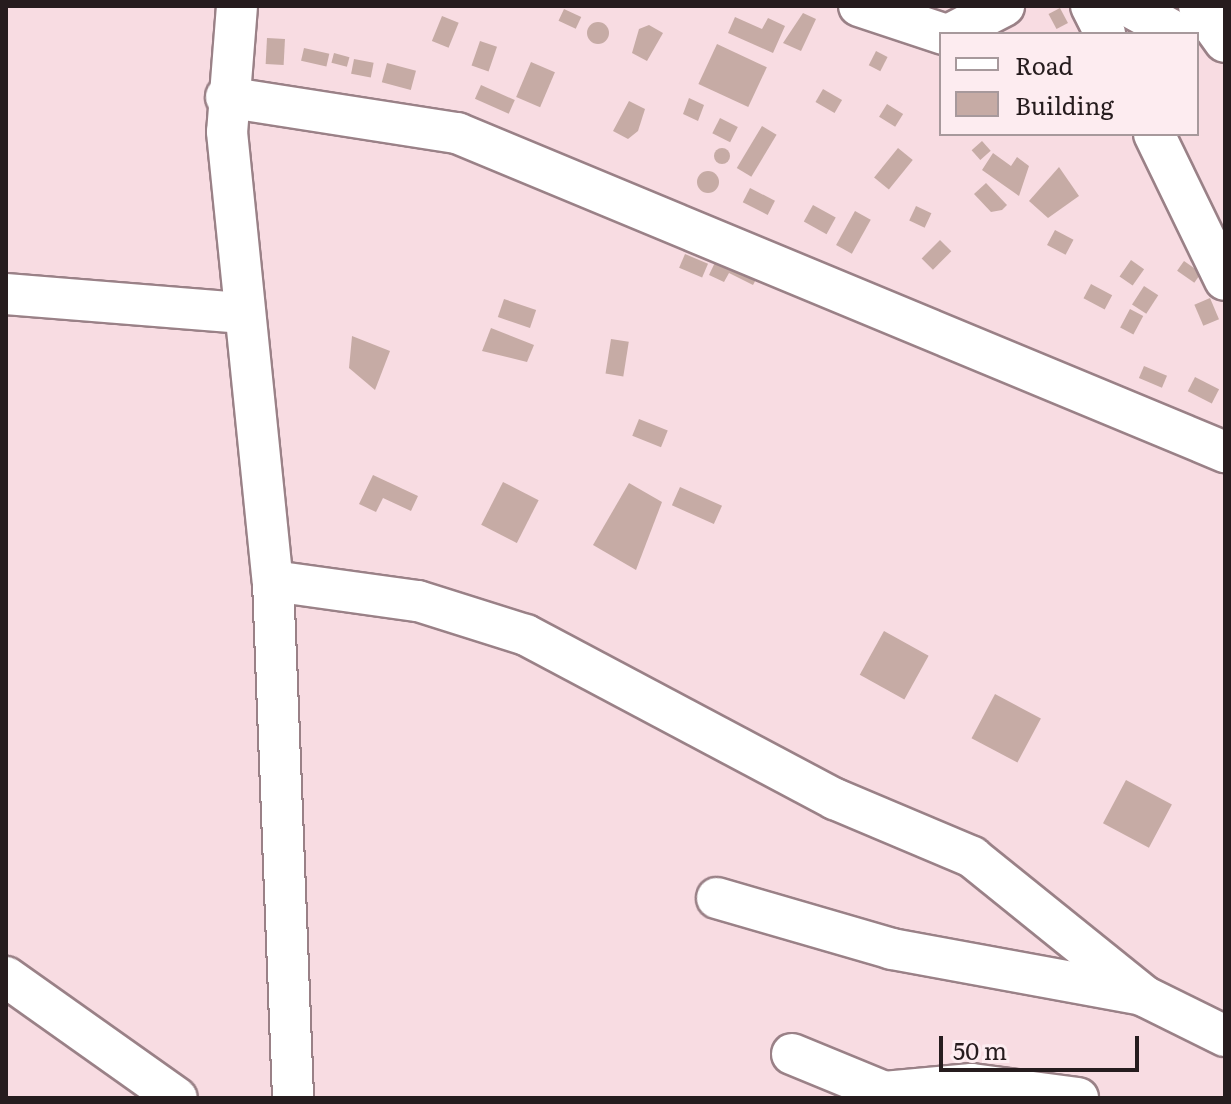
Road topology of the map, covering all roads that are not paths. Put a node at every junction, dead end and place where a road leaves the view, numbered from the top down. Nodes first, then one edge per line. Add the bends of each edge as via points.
1 (237, 6) edge
2 (859, 6) edge
3 (1004, 6) edge
4 (1091, 6) edge
5 (1128, 6) edge
6 (1199, 6) edge
7 (954, 32) edge
8 (1104, 32) edge
9 (1175, 32) edge
10 (939, 33) edge
11 (1225, 42) edge
12 (1199, 45) edge
13 (1225, 59) edge
14 (226, 97) junction
15 (1155, 136) edge
16 (1225, 280) edge
17 (6, 294) edge
18 (242, 313) junction
19 (1225, 452) edge
20 (273, 581) junction
21 (717, 898) dead end
22 (6, 977) edge
23 (1144, 996) junction
24 (1225, 1036) edge
25 (792, 1054) dead end
26 (166, 1095) edge
27 (293, 1098) edge
28 (1078, 1098) edge

1 - 14 street
2 - 10 street
3 - 7 street
4 - 8 street
5 - 9 street
6 - 11 street
12 - 13 street
14 - 18 street
14 - 19 street via 457,133
15 - 16 street
17 - 18 street
18 - 20 street
20 - 23 street via 418,601 526,635 835,799 972,857
20 - 27 street
21 - 23 street via 892,949
22 - 26 street
23 - 24 street
25 - 28 street via 884,1092 972,1084

